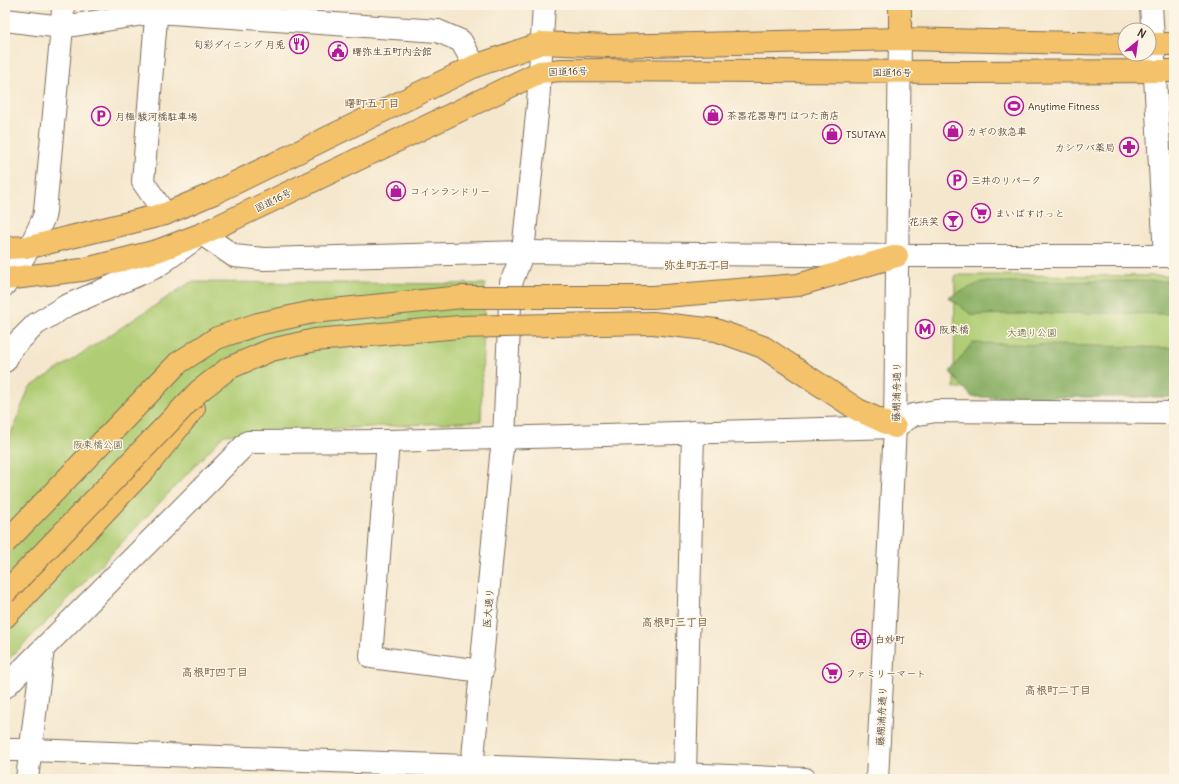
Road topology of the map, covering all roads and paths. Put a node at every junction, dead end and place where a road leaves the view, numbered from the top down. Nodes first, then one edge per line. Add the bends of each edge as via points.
1 (64, 5) edge
2 (544, 5) edge
3 (900, 5) edge
4 (1152, 5) edge
5 (156, 8) edge
6 (5, 20) edge
7 (62, 27) junction
8 (900, 39) junction
9 (542, 43) junction
10 (1117, 44) edge
11 (1159, 44) edge
12 (475, 66) junction
13 (1164, 71) edge
14 (540, 72) junction
15 (900, 72) junction
16 (165, 214) junction
17 (202, 234) junction
18 (30, 247) junction
19 (5, 248) edge
20 (523, 252) junction
21 (897, 256) junction
22 (1169, 256) edge
23 (6, 281) edge
24 (5, 361) edge
25 (224, 372) junction
26 (1174, 413) edge
27 (896, 427) junction
28 (693, 432) junction
29 (504, 438) junction
30 (388, 441) junction
31 (5, 543) edge
32 (5, 593) edge
33 (5, 617) edge
34 (43, 649) junction
35 (482, 670) junction
36 (5, 687) edge
37 (5, 750) edge
38 (30, 750) junction
39 (472, 773) edge
40 (690, 776) edge
41 (26, 779) edge
42 (805, 779) edge
43 (877, 779) edge

1 - 7 street
2 - 9 street, 医大通り
3 - 8 main road, 藤棚浦舟通り
4 - 11 street
5 - 7 street
5 - 12 street via 438,30 461,41
5 - 16 street via 143,182
6 - 7 street
7 - 18 street via 44,216
8 - 9 main road via 608,46
8 - 10 main road
8 - 15 street, 藤棚浦舟通り
9 - 12 main road
9 - 14 street, 医大通り
11 - 13 street
12 - 16 main road via 212,194
13 - 15 main road, 国道16号
13 - 22 street
14 - 15 main road, 国道16号
14 - 17 main road, 国道16号
14 - 20 street, 医大通り
15 - 21 street, 藤棚浦舟通り
16 - 18 main road
17 - 20 street via 234,256 264,259
17 - 23 main road, 国道16号 via 157,251 82,270
17 - 24 street via 156,267 66,306 36,324 12,348
18 - 19 main road
18 - 23 street
20 - 21 street
20 - 29 street, 医大通り via 511,283
21 - 22 street
21 - 27 street, 藤棚浦舟通り
21 - 31 main road, bridge via 798,285 653,297 462,297 313,312 258,324 217,338 178,363
25 - 27 main road, bridge via 271,350 315,340 459,327 653,323 716,330 762,347 858,410
25 - 32 main road, bridge via 199,391
25 - 33 main road, bridge via 145,469
26 - 27 street via 936,411 913,415
27 - 28 street
27 - 43 street, 藤棚浦舟通り
28 - 29 street
28 - 40 street
29 - 30 street
29 - 35 street, 医大通り
30 - 34 street via 248,442
30 - 35 street via 371,657
34 - 36 street
34 - 38 street
35 - 39 street, 医大通り
37 - 38 street
38 - 39 street
38 - 41 street
39 - 40 street
40 - 42 street

